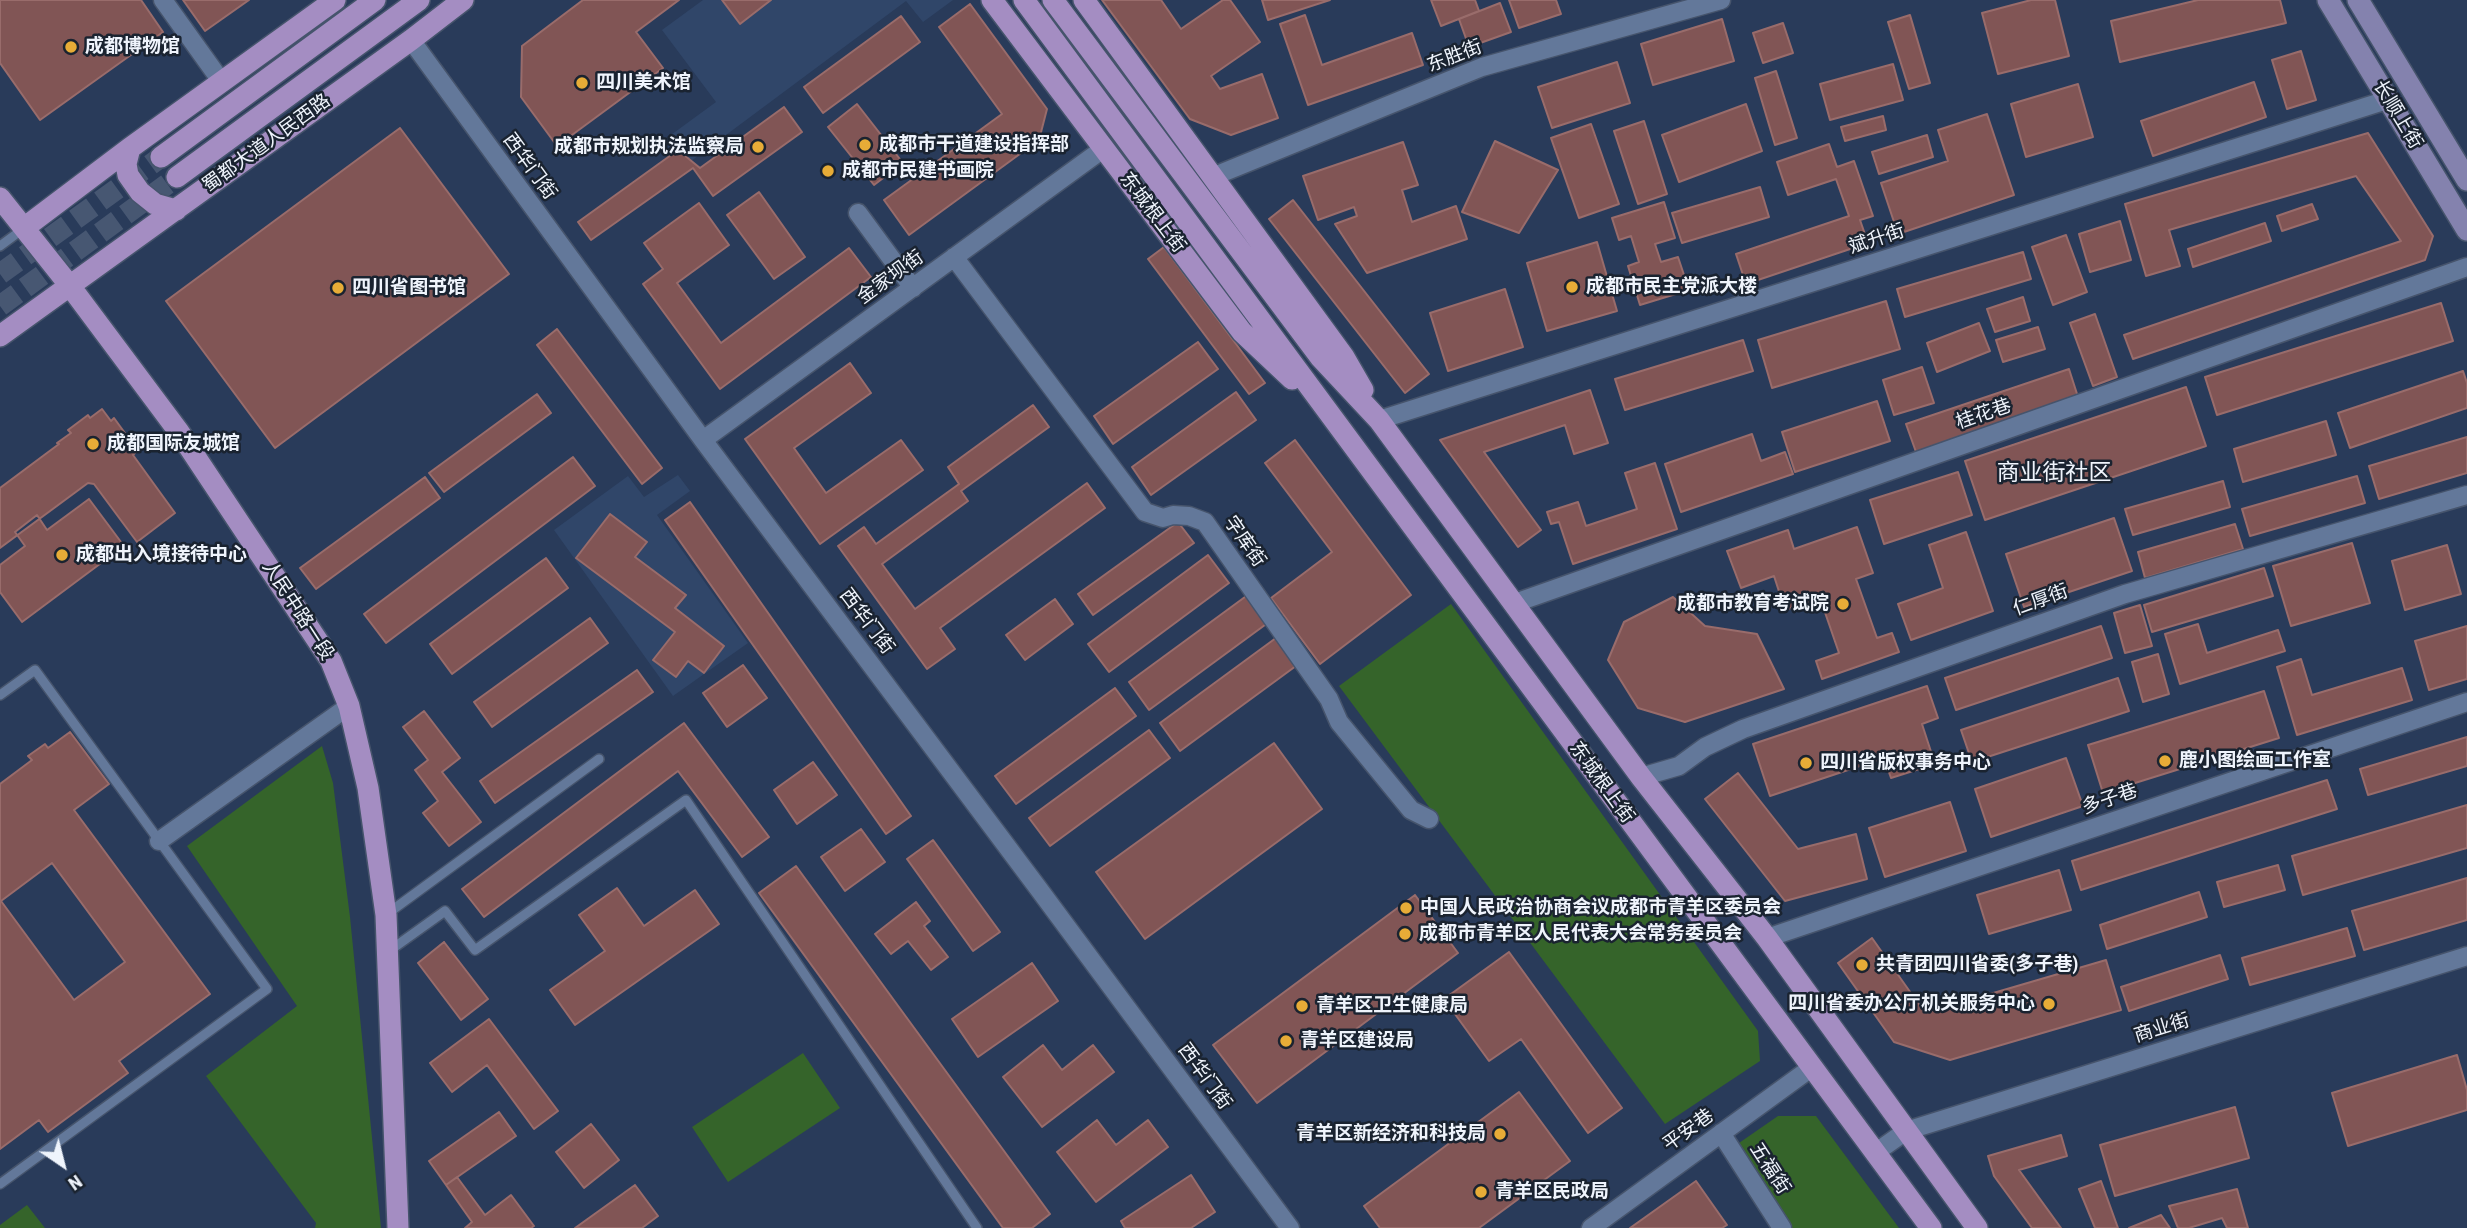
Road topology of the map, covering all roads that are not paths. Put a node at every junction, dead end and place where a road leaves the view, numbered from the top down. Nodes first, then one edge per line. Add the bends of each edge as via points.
1 (163, 0) edge
2 (335, 0) edge
3 (375, 0) edge
4 (419, 0) edge
5 (463, 0) edge
6 (992, 0) edge
7 (1024, 0) edge
8 (1053, 0) edge
9 (1084, 0) edge
10 (1721, 0) edge
11 (2328, 0) edge
12 (2358, 0) edge
13 (411, 40) junction
14 (221, 81) junction
15 (2387, 100) junction
16 (130, 148) junction
17 (1103, 149) junction
18 (161, 157) tunnel mouth
19 (177, 177) tunnel mouth
20 (1212, 177) junction
21 (2467, 180) edge
22 (0, 198) edge
23 (176, 210) junction
24 (858, 213) dead end
25 (24, 228) junction
26 (2467, 230) edge
27 (0, 246) edge
28 (954, 257) junction
29 (2467, 267) edge
30 (70, 286) junction
31 (913, 288) junction
32 (0, 336) edge
33 (1327, 413) junction
34 (1379, 420) junction
35 (703, 440) junction
36 (2467, 495) edge
37 (1515, 603) junction
38 (0, 695) edge
39 (2467, 702) edge
40 (349, 706) junction
41 (599, 759) dead end
42 (1641, 776) junction
43 (1429, 819) dead end
44 (159, 841) junction
45 (386, 915) junction
46 (1767, 938) junction
47 (387, 952) junction
48 (2467, 956) edge
49 (1811, 1068) junction
50 (1906, 1131) junction
51 (1721, 1133) junction
52 (1875, 1153) junction
53 (0, 1184) edge
54 (398, 1228) edge
55 (977, 1228) edge
56 (1290, 1228) edge
57 (1591, 1228) edge
58 (1782, 1228) edge
59 (1931, 1228) edge
60 (1977, 1228) edge

1 - 14 street
2 - 14 main road
3 - 18 main road
4 - 19 main road, 蜀都大道人民西路
5 - 13 main road, 蜀都大道人民西路
6 - 17 main road, 东城根上街
7 - 33 main road, 东城根上街
8 - 34 main road, 东城根上街 via 1320,357
9 - 20 main road, 东城根上街
10 - 20 street, 东胜街 via 1482,67
11 - 15 main road, 长顺上街
12 - 21 main road, 长顺上街
13 - 23 main road, 蜀都大道人民西路
13 - 35 street, 西华门街
14 - 16 main road
15 - 26 main road, 长顺上街
15 - 34 street, 斌升街
16 - 23 main road via 128,175 140,192 155,204
16 - 25 main road
17 - 28 street, 金家坝街
17 - 33 main road, 东城根上街 via 1242,332
20 - 34 main road, 东城根上街 via 1344,357
22 - 25 main road, 人民中路一段
23 - 30 main road, 蜀都大道人民西路
24 - 31 street
25 - 27 lane
25 - 30 main road, 人民中路一段
28 - 31 street, 金家坝街
28 - 43 street, 字库街 via 1145,512 1205,522 1329,699 1339,722 1411,810
29 - 37 street, 桂花巷
30 - 32 main road, 蜀都大道人民西路
30 - 40 main road, 人民中路一段 via 179,432 331,661
31 - 35 street, 金家坝街
33 - 49 main road, 东城根上街
34 - 37 main road, 东城根上街
35 - 56 street, 西华门街
36 - 42 street, 仁厚街 via 2125,593 1743,729 1679,766
37 - 42 main road, 东城根上街
38 - 44 lane via 35,670
39 - 46 street, 多子巷
40 - 44 street
40 - 45 main road, 人民中路一段 via 369,788
41 - 45 lane
42 - 46 main road, 东城根上街
44 - 53 lane via 267,989
45 - 47 main road, 人民中路一段
46 - 50 main road, 东城根上街
47 - 54 main road, 人民中路一段
47 - 55 lane via 445,911 475,950 686,800
48 - 50 street, 商业街
49 - 51 street, 平安巷
49 - 52 main road, 东城根上街
50 - 52 street, 商业街
50 - 60 main road, 东城根上街
51 - 57 street, 平安巷
51 - 58 street, 五福街
52 - 59 main road, 东城根上街

